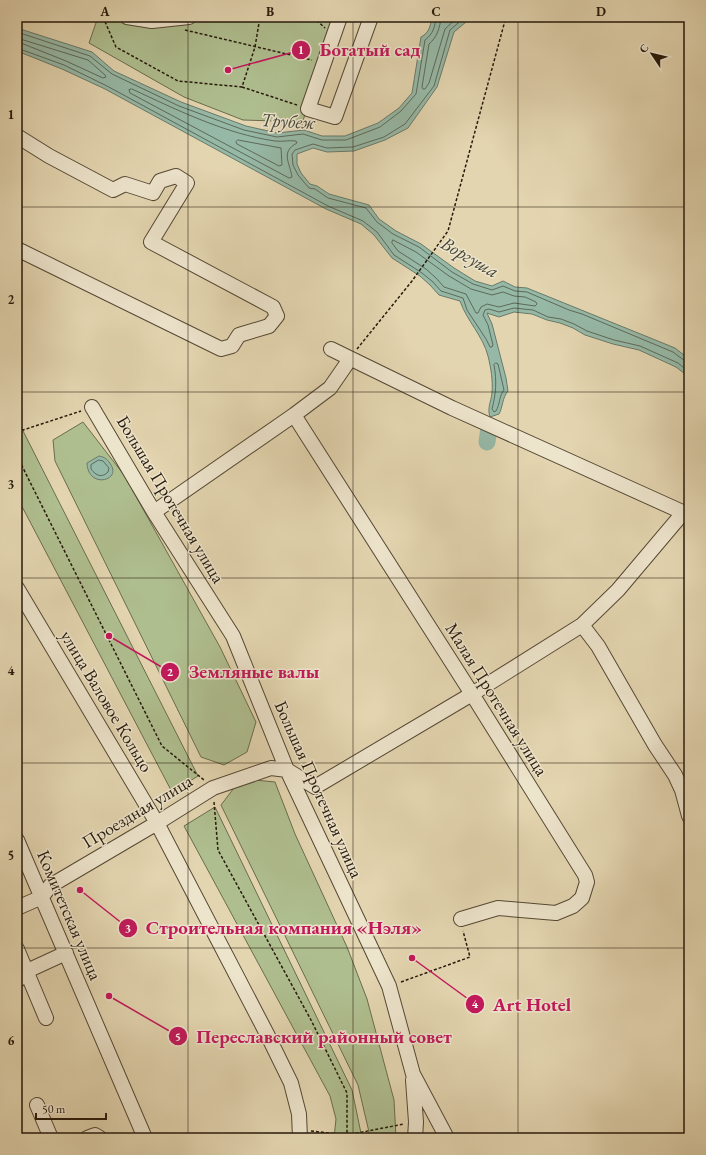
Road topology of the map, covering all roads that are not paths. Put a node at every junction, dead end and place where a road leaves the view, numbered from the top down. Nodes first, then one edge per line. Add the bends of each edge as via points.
1 (127, 17) edge
2 (340, 17) edge
3 (371, 17) edge
4 (186, 23) edge
5 (17, 136) edge
6 (17, 249) edge
7 (331, 349) dead end
8 (350, 359) junction
9 (92, 407) road end
10 (294, 415) junction
11 (154, 512) junction
12 (686, 514) edge
13 (17, 588) edge
14 (582, 625) junction
15 (472, 694) junction
16 (287, 770) junction
17 (689, 816) edge
18 (157, 823) junction
19 (17, 840) edge
20 (42, 897) junction
21 (17, 908) edge
22 (461, 920) road end
23 (17, 949) edge
24 (66, 953) junction
25 (22, 976) edge
26 (46, 1018) dead end
27 (413, 1074) junction
28 (37, 1105) dead end
29 (300, 1134) edge
30 (140, 1136) edge
31 (51, 1138) edge
32 (87, 1138) edge
33 (100, 1138) edge
34 (414, 1138) edge
35 (447, 1138) edge

1 - 4 street
2 - 3 street via 308,108 335,117
5 - 6 street via 113,190 125,184 153,192 160,182 176,176 187,184 151,242 273,307 277,316 269,326 238,334 232,346 221,348
7 - 8 street
8 - 10 street via 330,388
8 - 12 street
9 - 11 street, Большая Протечная улица
10 - 11 street
10 - 15 street, Малая Протечная улица
11 - 16 street, Большая Протечная улица via 233,636
12 - 14 street via 618,590
13 - 18 street, улица Валовое Кольцо
14 - 15 street
14 - 17 street via 598,646 675,775
15 - 16 street via 314,787
15 - 22 street, Малая Протечная улица via 588,882 582,898 573,906 556,912 498,908
16 - 18 street, Проездная улица via 271,768 213,788
16 - 27 street, Большая Протечная улица via 389,986
18 - 20 street, Проездная улица via 50,886
18 - 29 street, улица Валовое Кольцо via 288,1076 299,1114
19 - 20 street, Комитетская улица
20 - 21 street, Проездная улица
20 - 24 street, Комитетская улица
23 - 25 street
24 - 25 street
24 - 30 street, Комитетская улица
25 - 26 street
27 - 34 street via 416,1122
27 - 35 street, Большая Протечная улица
28 - 31 street
32 - 33 street via 95,1135

